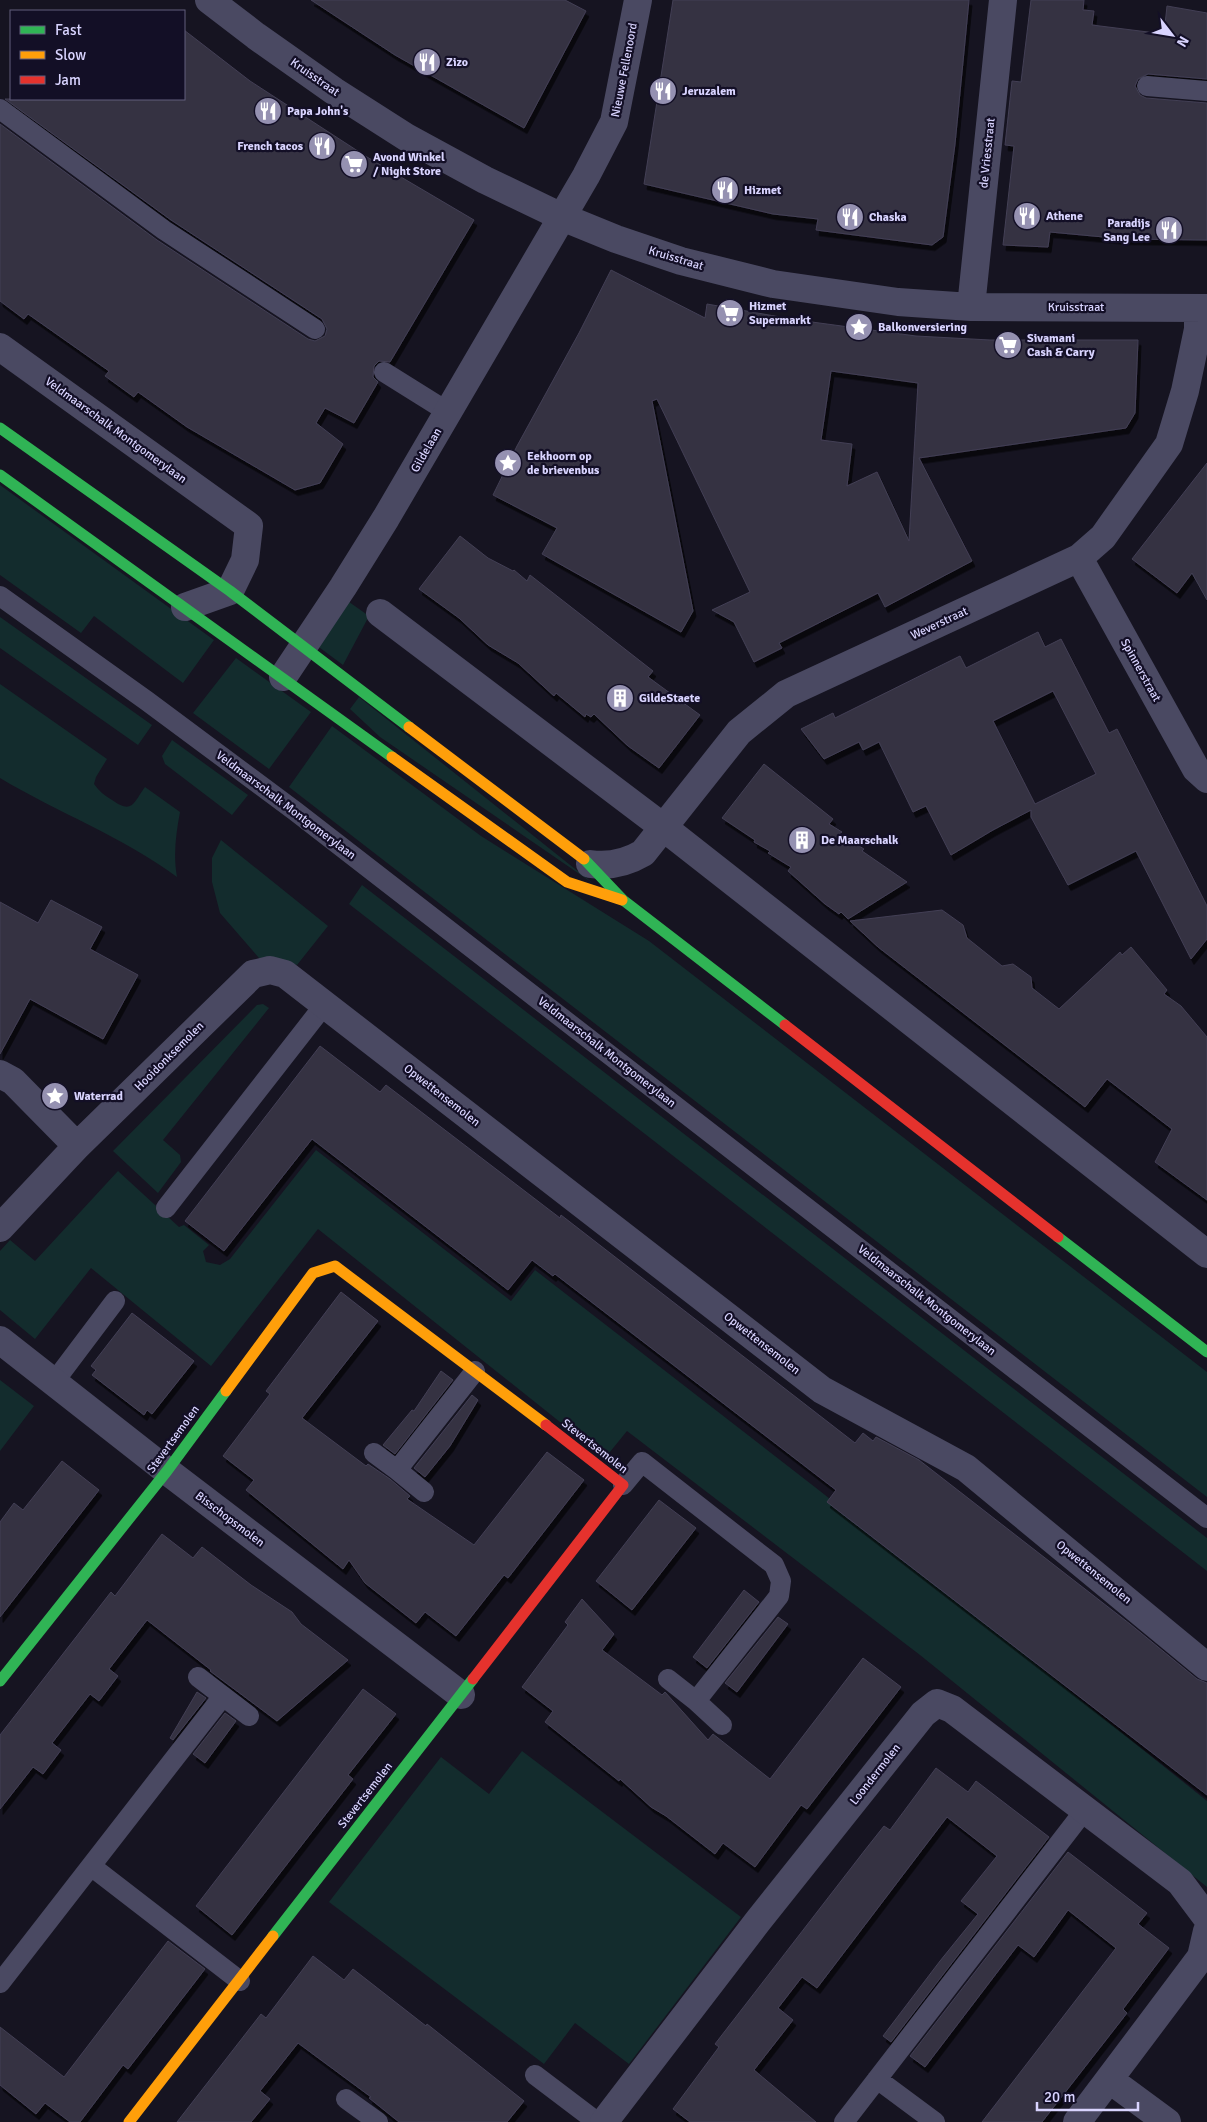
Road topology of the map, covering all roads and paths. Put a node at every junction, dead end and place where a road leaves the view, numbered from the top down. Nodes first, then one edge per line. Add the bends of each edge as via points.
1 (209, 0) edge
2 (636, 0) edge
3 (1003, 0) edge
4 (1147, 86) dead end
5 (1207, 91) edge
6 (0, 109) edge
7 (562, 217) junction
8 (971, 307) junction
9 (1202, 308) edge
10 (315, 329) dead end
11 (0, 347) edge
12 (384, 372) dead end
13 (448, 412) junction
14 (0, 428) edge
15 (0, 475) edge
16 (1079, 558) junction
17 (230, 591) junction
18 (0, 596) edge
19 (185, 607) junction
20 (380, 613) dead end
21 (304, 645) junction
22 (283, 678) junction
23 (1207, 779) edge
24 (663, 827) junction
25 (590, 864) junction
26 (624, 900) junction
27 (285, 974) joint
28 (325, 1004) junction
29 (0, 1074) edge
30 (77, 1146) junction
31 (166, 1208) dead end
32 (0, 1228) edge
33 (1207, 1254) edge
34 (115, 1301) dead end
35 (0, 1340) edge
36 (1207, 1352) edge
37 (475, 1370) junction
38 (54, 1382) junction
39 (374, 1453) dead end
40 (397, 1470) junction
41 (167, 1471) junction
42 (623, 1485) junction
43 (424, 1492) dead end
44 (1207, 1518) edge
45 (1207, 1667) edge
46 (198, 1676) dead end
47 (668, 1679) dead end
48 (0, 1681) edge
49 (461, 1695) junction
50 (223, 1696) junction
51 (696, 1701) junction
52 (249, 1716) dead end
53 (722, 1725) dead end
54 (1084, 1811) junction
55 (91, 1866) junction
56 (1207, 1918) edge
57 (1207, 1931) edge
58 (240, 1980) junction
59 (0, 1983) edge
60 (535, 2075) dead end
61 (877, 2079) junction
62 (1110, 2080) junction
63 (346, 2099) dead end
64 (372, 2120) edge
65 (129, 2122) edge
66 (597, 2122) edge
67 (604, 2122) edge
68 (844, 2122) edge
69 (935, 2122) edge
70 (1077, 2122) edge
71 (1167, 2122) edge

1 - 7 street, Kruisstraat via 334,91 406,137
2 - 7 street, Nieuwe Fellenoord via 614,122
3 - 8 street, de Vriesstraat
4 - 5 lane
6 - 10 lane via 164,230
7 - 8 street, Kruisstraat via 681,261 774,284 898,302
7 - 13 street, Gildelaan
8 - 9 street, Kruisstraat
9 - 16 street, Weverstraat via 1185,391 1168,444 1103,537
11 - 17 street, Veldmaarschalk Montgomerylaan via 249,526 245,560
12 - 13 lane
13 - 21 street, Gildelaan via 386,518
14 - 17 main road
15 - 19 main road
16 - 23 street, Spinnerstraat via 1196,769
16 - 24 street, Weverstraat via 786,694 739,732
17 - 19 street
17 - 21 main road
18 - 44 lane, Veldmaarschalk Montgomerylaan via 303,817
19 - 22 main road
20 - 24 street
21 - 22 street, Gildelaan
21 - 25 main road
22 - 26 main road via 567,882
24 - 25 street, Weverstraat via 643,853 632,860 608,867
24 - 33 street
25 - 26 main road
26 - 36 main road
27 - 28 street, Opwettensemolen
27 - 30 street, Hooidonksemolen via 270,970 252,974
28 - 31 lane
28 - 45 street, Opwettensemolen via 822,1390 966,1468
29 - 30 street via 13,1081
30 - 32 street, Hooidonksemolen
34 - 38 lane
35 - 38 street, Bisschopsmolen
37 - 40 lane
37 - 41 main road, Stevertsemolen via 334,1266 314,1273
37 - 42 main road, Stevertsemolen
38 - 41 street, Bisschopsmolen
39 - 40 lane
40 - 43 lane
41 - 48 main road, Stevertsemolen
41 - 49 street, Bisschopsmolen
42 - 49 main road, Stevertsemolen
42 - 51 lane via 642,1462 774,1566 781,1581 779,1596
46 - 50 lane
47 - 51 lane
49 - 58 main road, Stevertsemolen
50 - 52 lane
50 - 55 lane
51 - 53 lane
54 - 56 street, Loondermolen via 1180,1882
54 - 61 lane
54 - 67 street, Loondermolen via 952,1709 937,1703 923,1714 758,1921
55 - 58 lane
55 - 59 lane
57 - 62 street via 1201,1957
58 - 65 main road, Stevertsemolen
60 - 66 lane
61 - 68 lane
61 - 69 lane
62 - 70 street
62 - 71 street
63 - 64 lane

